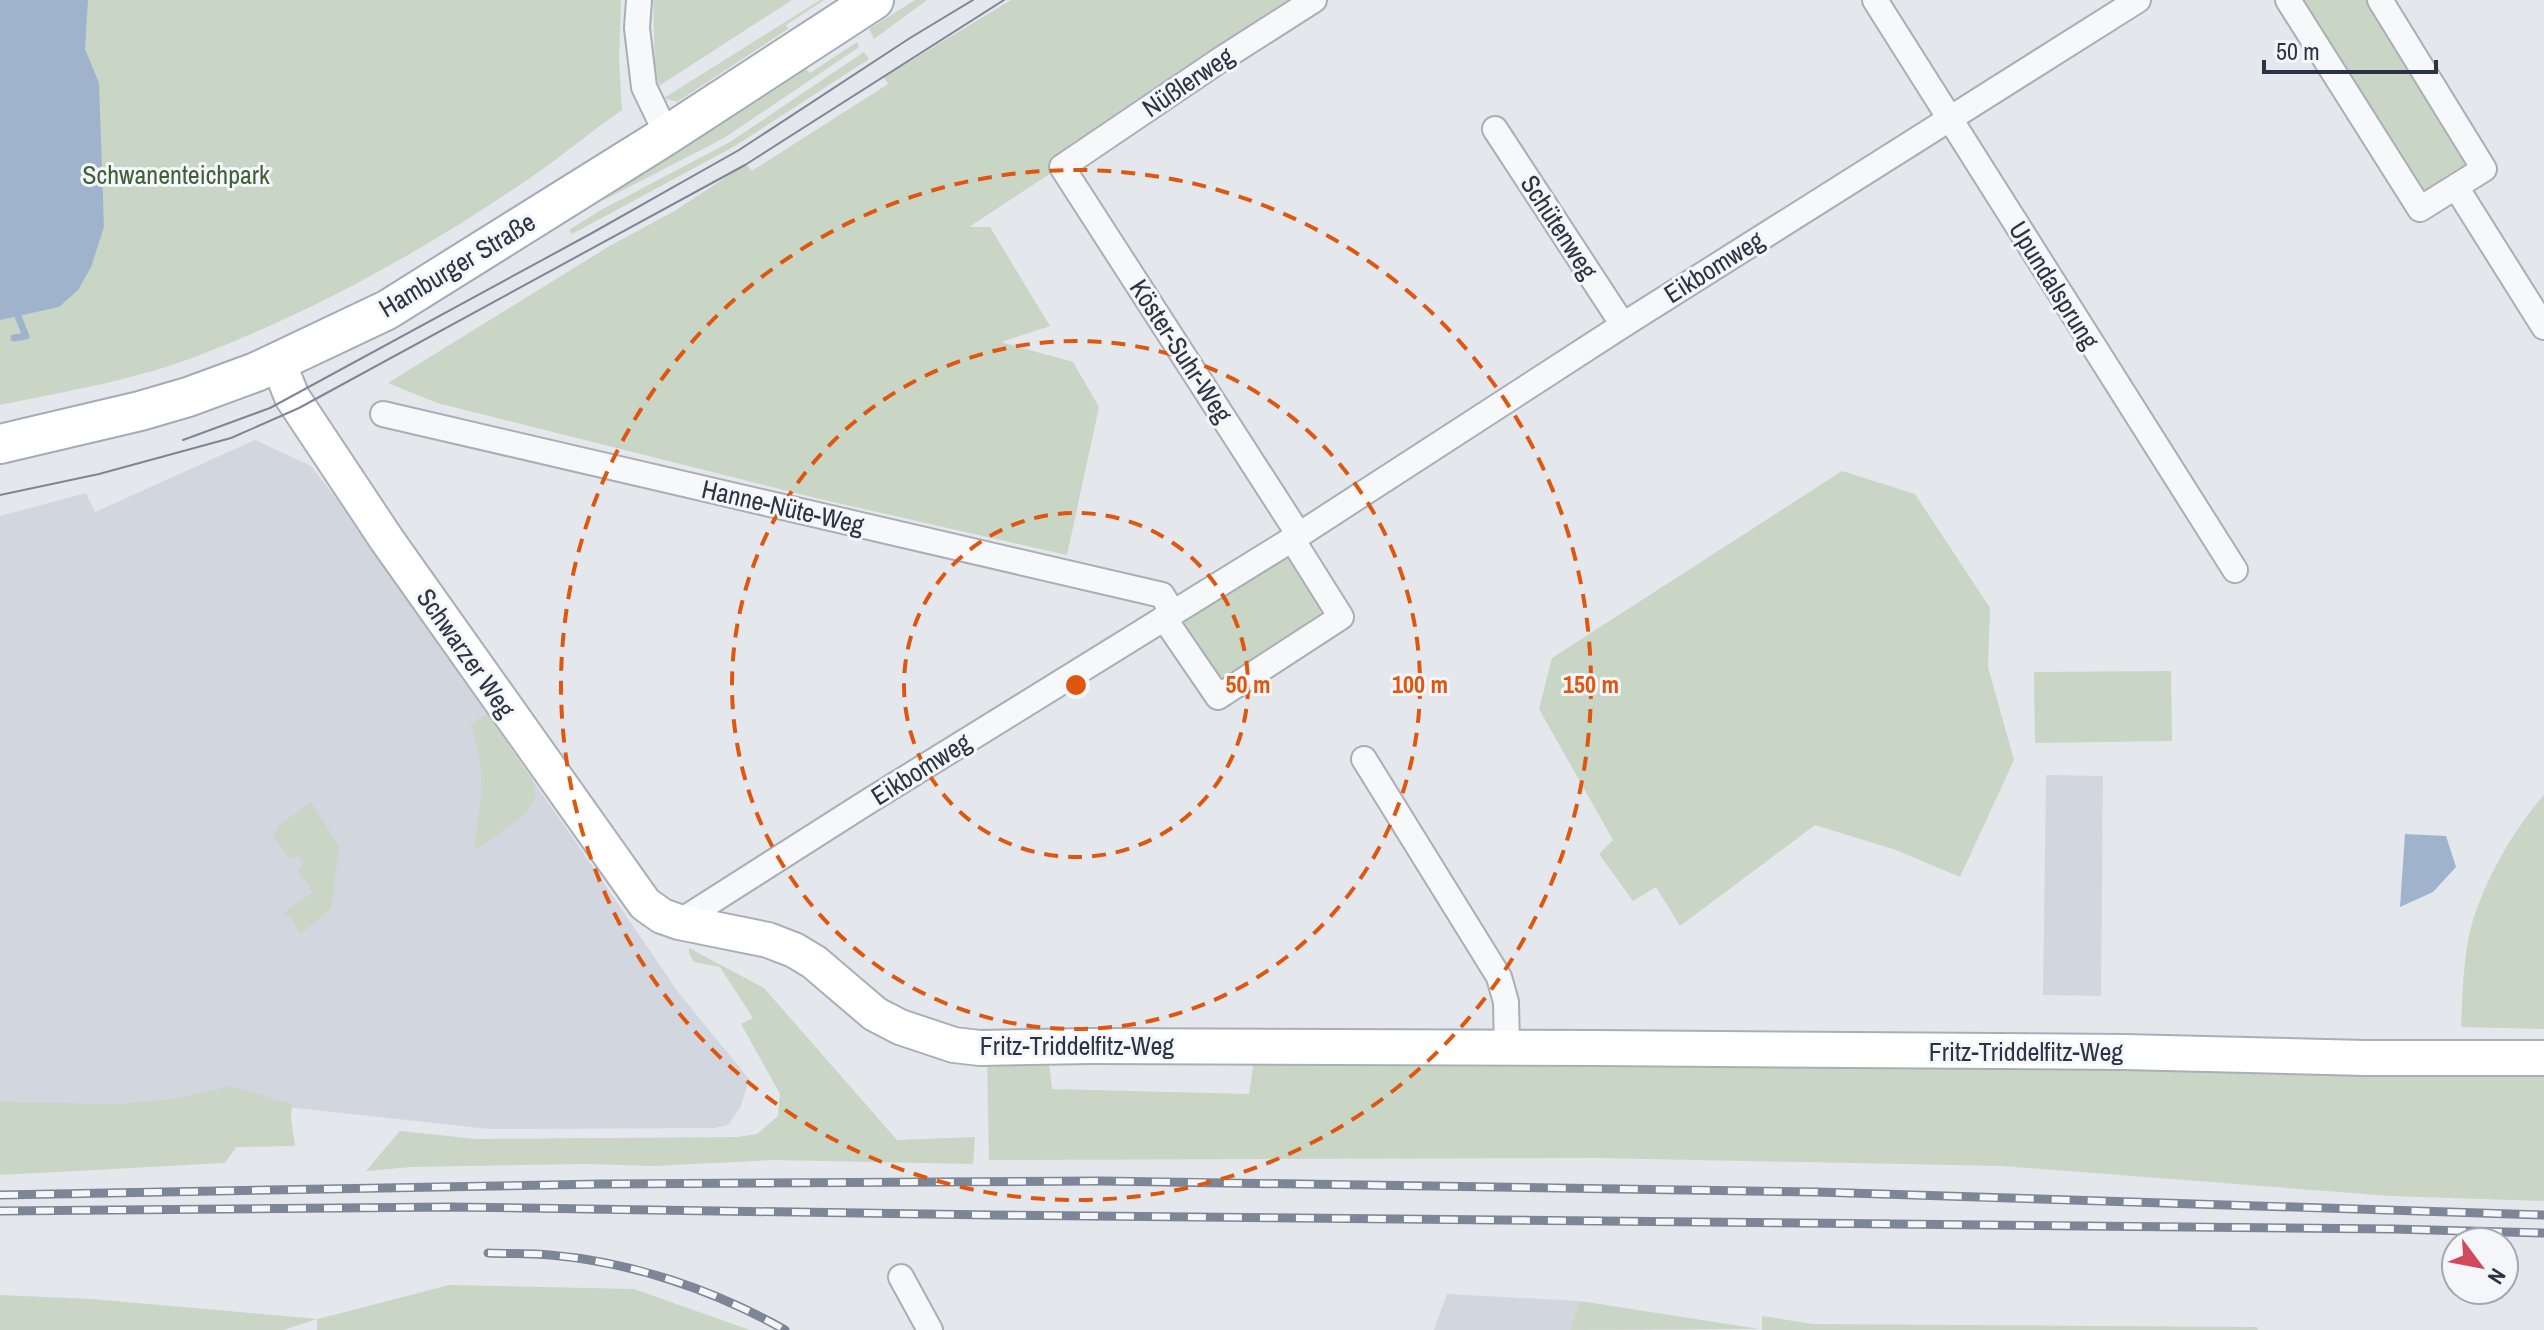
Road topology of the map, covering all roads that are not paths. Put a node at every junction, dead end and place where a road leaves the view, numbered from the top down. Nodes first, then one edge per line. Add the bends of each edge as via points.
1 (639, 0) edge
2 (874, 0) edge
3 (1314, 0) edge
4 (1875, 0) edge
5 (2138, 0) edge
6 (2288, 0) edge
7 (2380, 0) edge
8 (1949, 119) junction
9 (1495, 129) dead end
10 (667, 135) junction
11 (1062, 167) joint
12 (2456, 187) junction
13 (1623, 325) junction
14 (2544, 327) edge
15 (278, 362) junction
16 (383, 414) dead end
17 (0, 444) edge
18 (1296, 537) junction
19 (2235, 570) dead end
20 (1169, 615) junction
21 (1364, 759) dead end
22 (679, 922) junction
23 (1507, 1048) junction
24 (2544, 1058) edge
25 (901, 1277) dead end
26 (930, 1330) edge

1 - 10 street via 644,87
2 - 10 main road, Hamburger Straße
3 - 11 street, Nüßlerweg
4 - 8 street, Upundalsprung
5 - 8 street, Eikbomweg
6 - 12 street via 2420,209
7 - 12 street via 2484,169
8 - 13 street, Eikbomweg
8 - 19 street, Upundalsprung
9 - 13 street, Schütenweg
10 - 15 main road, Hamburger Straße via 387,310
11 - 18 street, Köster-Suhr-Weg
12 - 14 street
13 - 18 street, Eikbomweg
15 - 17 main road, Hamburger Straße via 140,411
15 - 22 street, Schwarzer Weg via 292,397 319,439 588,825 645,904
16 - 20 street, Hanne-Nüte-Weg via 1162,595
18 - 20 street, Eikbomweg
18 - 20 street via 1341,617 1218,697
20 - 22 street, Eikbomweg
21 - 23 street via 1499,977 1506,1002
22 - 23 street, Fritz-Triddelfitz-Weg via 794,950 875,1014 954,1045
23 - 24 street, Fritz-Triddelfitz-Weg
25 - 26 street

